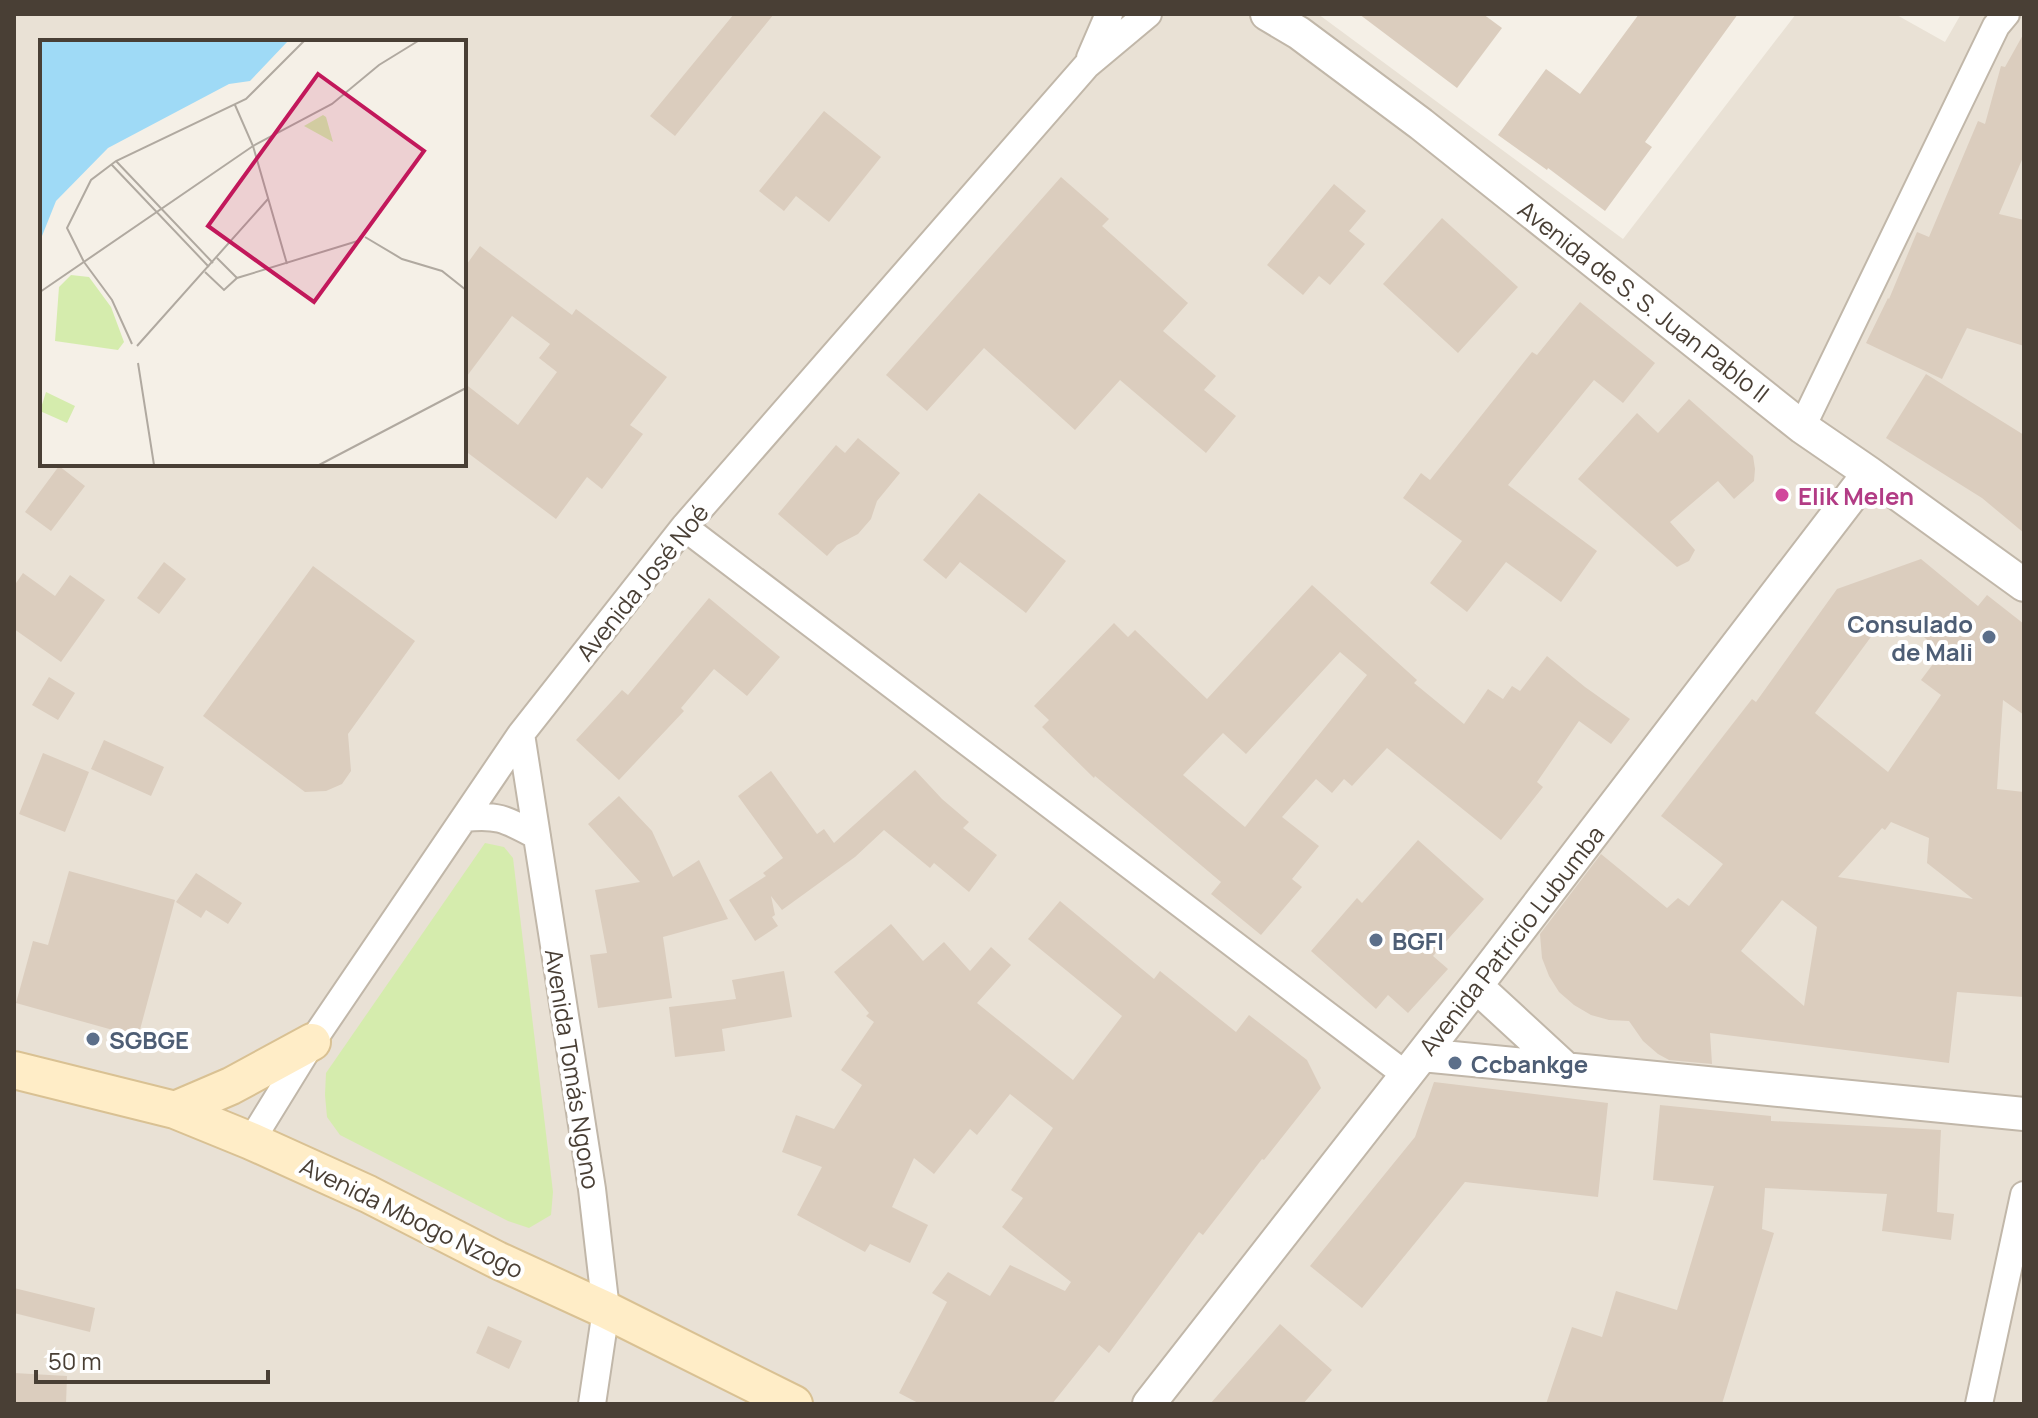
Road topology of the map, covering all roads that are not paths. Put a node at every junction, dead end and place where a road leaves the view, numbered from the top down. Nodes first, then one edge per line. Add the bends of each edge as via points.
1 (1109, 14) edge
2 (1148, 14) edge
3 (1267, 14) edge
4 (2006, 14) edge
5 (1087, 65) junction
6 (1802, 427) junction
7 (1869, 473) junction
8 (684, 527) junction
9 (2024, 585) edge
10 (521, 734) junction
11 (464, 818) junction
12 (537, 836) junction
13 (1476, 986) junction
14 (312, 1042) junction
15 (1414, 1065) junction
16 (1565, 1068) junction
17 (14, 1070) edge
18 (175, 1110) junction
19 (2024, 1114) edge
20 (251, 1141) junction
21 (2024, 1195) edge
22 (606, 1310) junction
23 (592, 1404) edge
24 (794, 1404) edge
25 (1149, 1404) edge
26 (1979, 1404) edge

1 - 5 street, Avenida José Noé
2 - 5 street, Avenida José Noé
3 - 6 street, Avenida de S. S. Juan Pablo II via 1421,124
4 - 6 street
5 - 8 street, Avenida José Noé
6 - 7 street, Avenida de S. S. Juan Pablo II
7 - 9 street, Avenida de S. S. Juan Pablo II
7 - 13 street, Avenida Patricio Lubumba
8 - 10 street, Avenida José Noé
8 - 15 street
10 - 11 street, Avenida José Noé
10 - 12 street, Avenida Tomás Ngono
11 - 12 street via 495,816
11 - 14 street, Avenida José Noé
12 - 22 street, Avenida Tomás Ngono
13 - 15 street, Avenida Patricio Lubumba
13 - 16 street
14 - 18 main road
14 - 20 street, Avenida José Noé
15 - 16 street
15 - 25 street, Avenida Patricio Lubumba
16 - 19 street
17 - 18 main road, Avenida Mbogo Nzogo
18 - 20 main road, Avenida Mbogo Nzogo
20 - 22 main road, Avenida Mbogo Nzogo
21 - 26 street
22 - 23 street, Avenida Tomás Ngono
22 - 24 main road, Avenida Mbogo Nzogo

